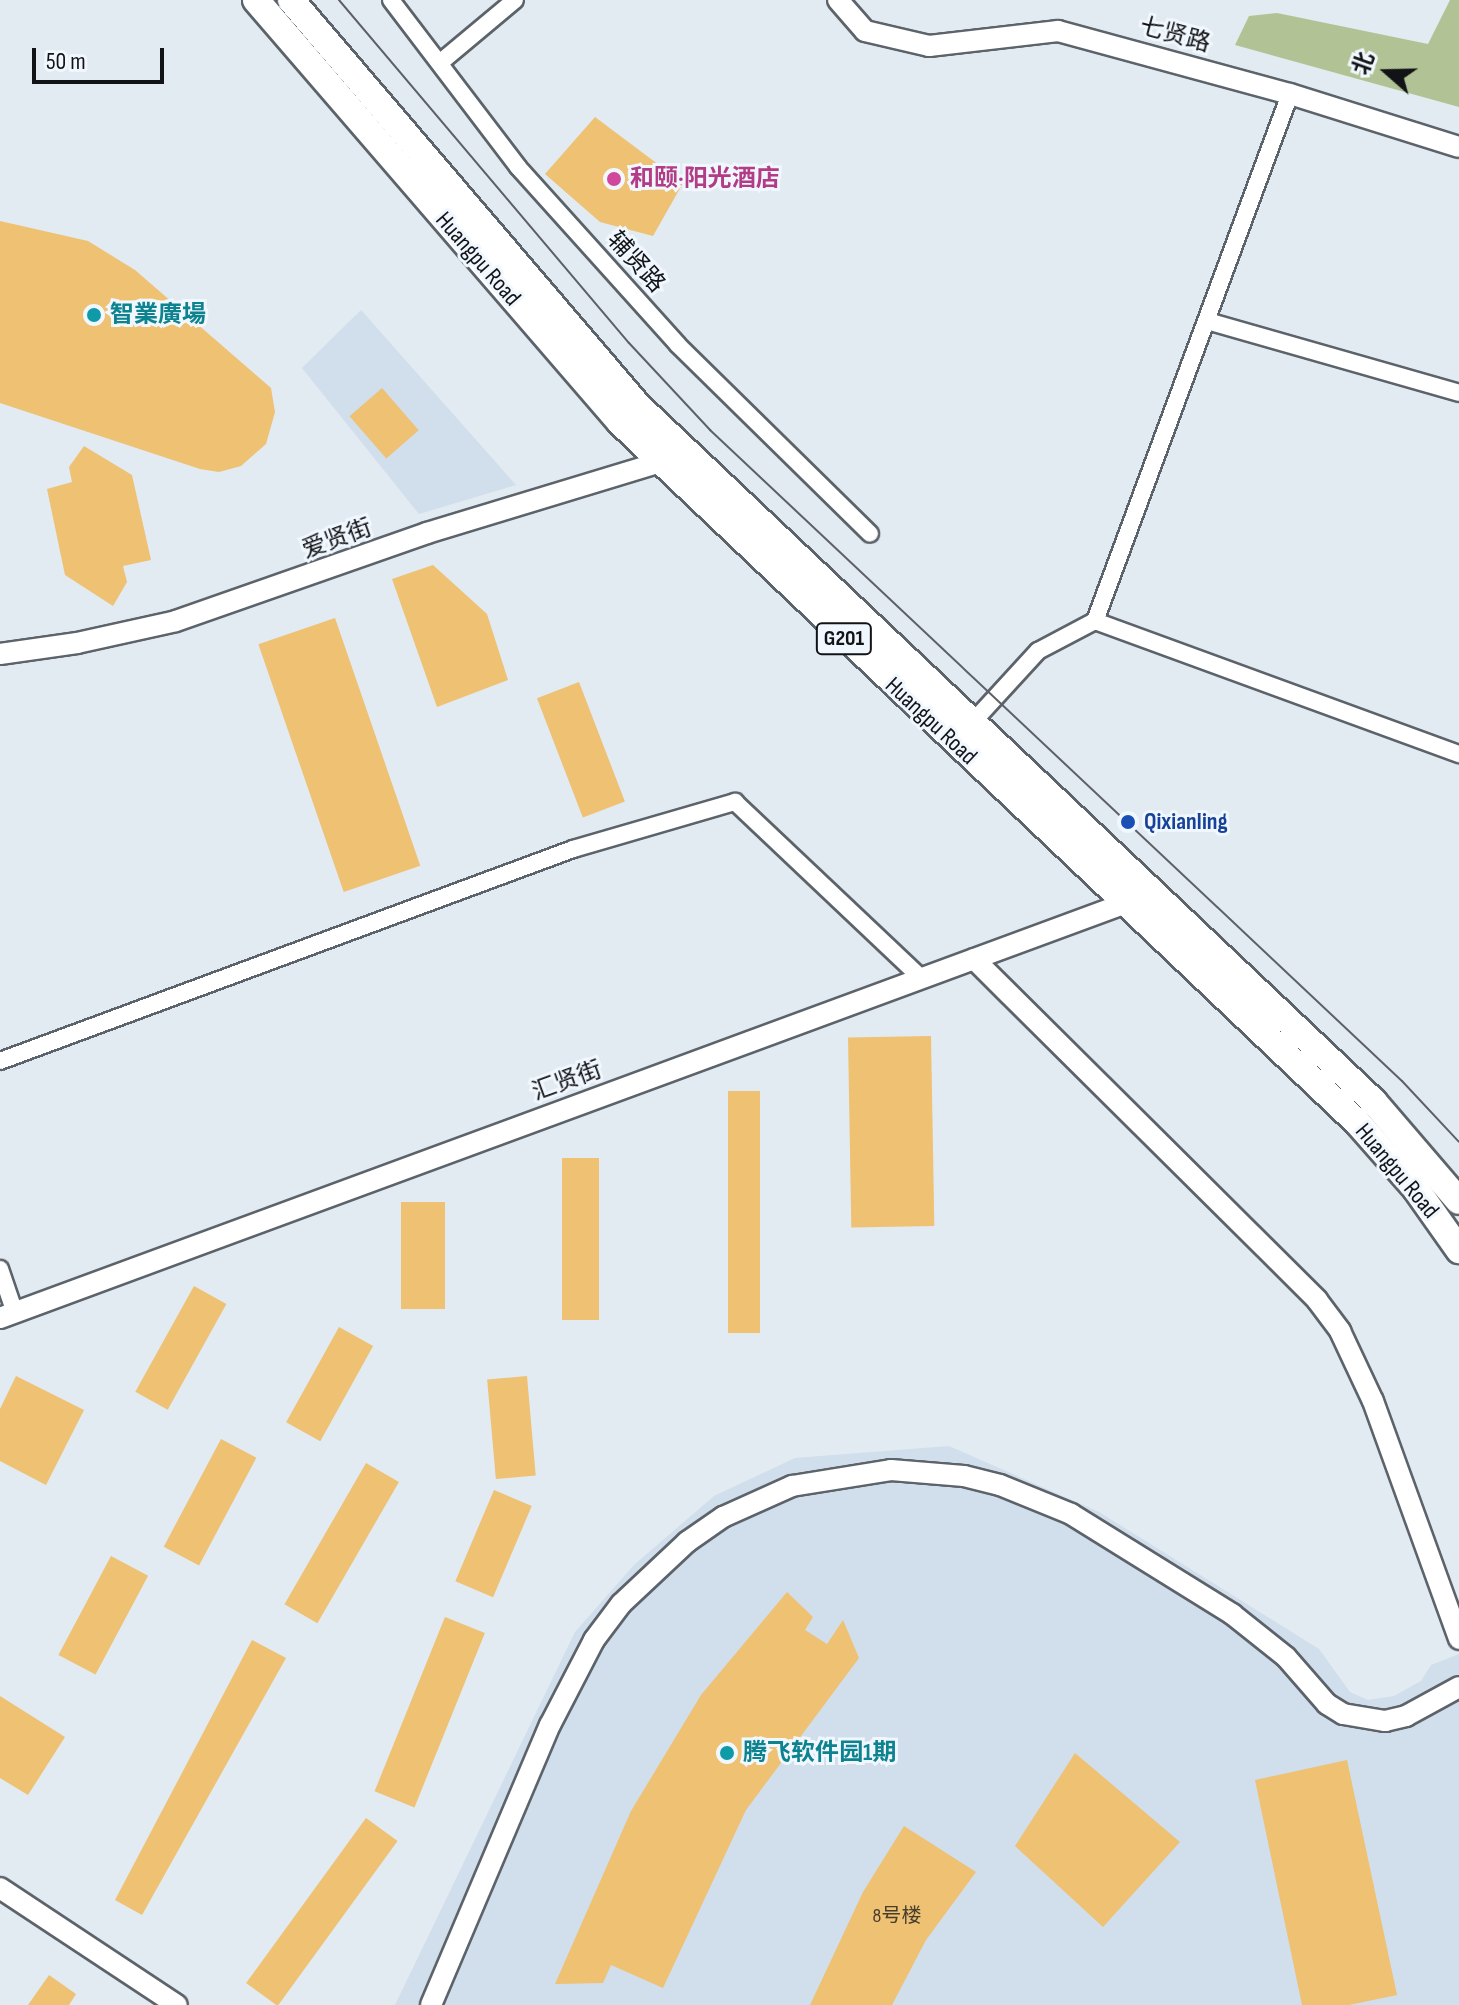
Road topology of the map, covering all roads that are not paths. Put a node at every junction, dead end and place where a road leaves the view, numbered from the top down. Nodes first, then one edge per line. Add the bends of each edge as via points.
1 (256, 0) edge
2 (291, 0) edge
3 (391, 0) edge
4 (515, 0) edge
5 (838, 0) edge
6 (442, 61) junction
7 (1290, 94) junction
8 (1459, 147) edge
9 (1207, 321) junction
10 (1459, 393) edge
11 (687, 453) junction
12 (660, 462) junction
13 (870, 534) dead end
14 (1095, 621) junction
15 (0, 654) edge
16 (972, 723) junction
17 (1459, 754) edge
18 (1152, 893) junction
19 (1124, 903) junction
20 (974, 959) junction
21 (921, 978) junction
22 (0, 1061) edge
23 (1458, 1196) edge
24 (1459, 1250) edge
25 (0, 1269) edge
26 (8, 1316) edge
27 (1459, 1639) edge
28 (1459, 1687) edge
29 (0, 1888) edge
30 (177, 2005) edge
31 (431, 2005) edge

1 - 12 highway, Huangpu Road / G201
2 - 11 highway, Huangpu Road / G201 via 638,406
3 - 6 street, 辅贤路
4 - 6 street
5 - 7 street, 七贤路 via 865,31 929,46 1058,31
6 - 13 street, 辅贤路 via 518,167 678,345
7 - 8 street, 七贤路
7 - 9 street
9 - 10 street
9 - 14 street
11 - 12 street, 爱贤街
11 - 16 highway, Huangpu Road / G201
12 - 15 street, 爱贤街 via 427,533 176,621
12 - 19 highway, Huangpu Road / G201
14 - 16 street via 1038,651
14 - 17 street
16 - 18 highway, Huangpu Road / G201
18 - 19 street, 汇贤街
18 - 23 highway, Huangpu Road / G201 via 1374,1102
19 - 20 street, 汇贤街
19 - 24 highway, Huangpu Road / G201 via 1357,1122 1416,1189
20 - 21 street, 汇贤街
20 - 27 street via 1317,1300 1340,1331 1373,1401
21 - 22 street via 735,802 573,849
21 - 26 street, 汇贤街
25 - 26 street
28 - 31 street via 1406,1716 1385,1721 1343,1714 1327,1704 1278,1649 1232,1614 1071,1514 1000,1485 928,1471 891,1470 792,1486 746,1504 687,1542 621,1604 594,1640 550,1725
29 - 30 street

